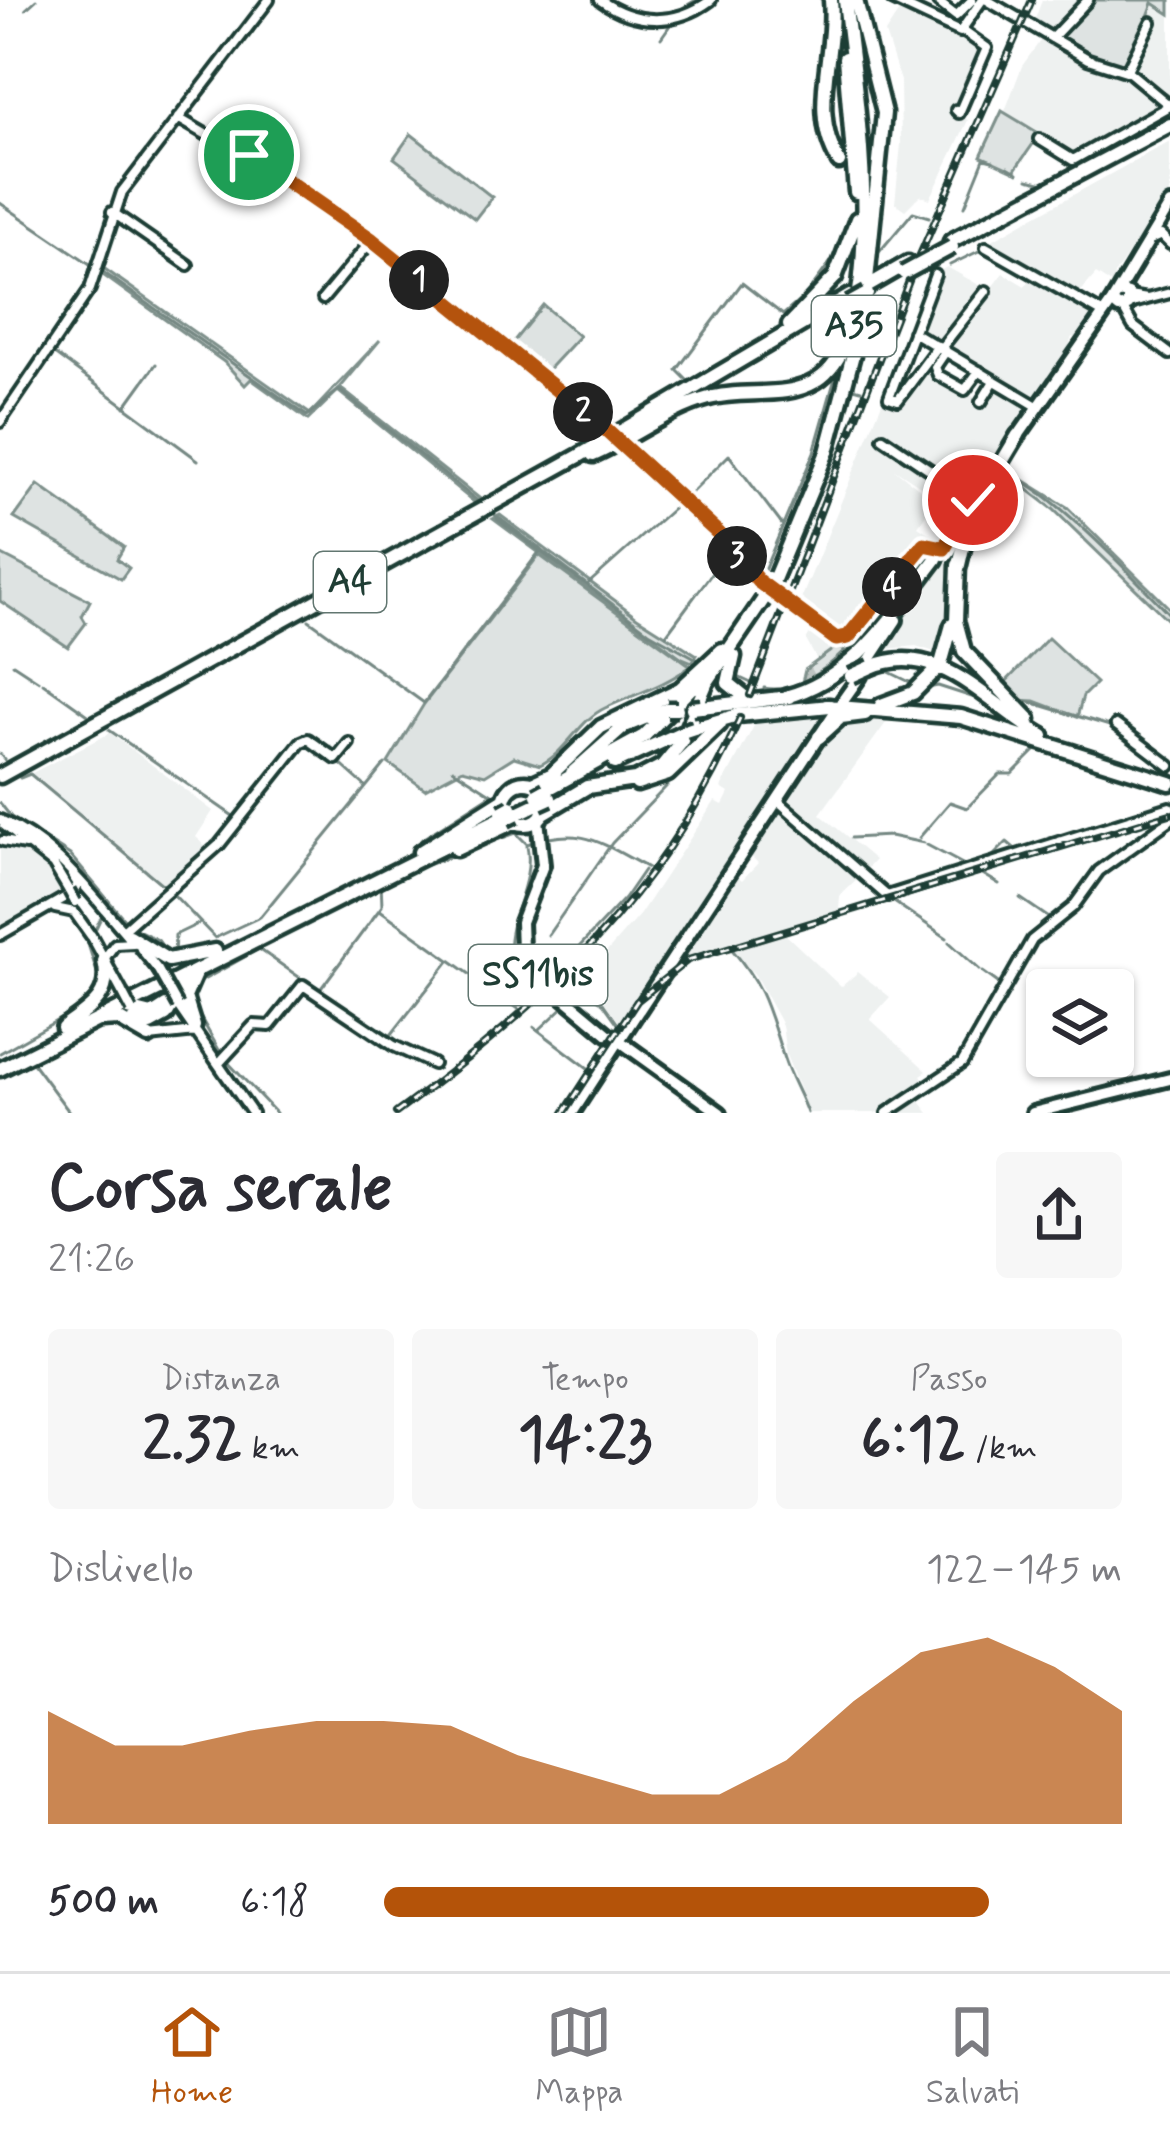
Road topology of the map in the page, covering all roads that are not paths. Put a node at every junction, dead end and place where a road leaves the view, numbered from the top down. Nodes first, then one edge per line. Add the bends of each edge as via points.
1 (269, 0) edge
2 (600, 0) edge
3 (711, 0) edge
4 (892, 0) edge
5 (972, 0) edge
6 (984, 0) edge
7 (1088, 0) edge
8 (843, 1) edge
9 (938, 2) edge
10 (1151, 22) dead end
11 (963, 31) junction
12 (1052, 38) junction
13 (1127, 70) junction
14 (960, 107) dead end
15 (1170, 107) edge
16 (178, 118) junction
17 (1170, 128) edge
18 (1039, 139) dead end
19 (839, 162) dead end
20 (1170, 207) edge
21 (112, 212) junction
22 (869, 215) dead end
23 (372, 240) junction
24 (1149, 240) junction
25 (1170, 244) edge
26 (986, 247) dead end
27 (188, 265) dead end
28 (935, 274) dead end
29 (986, 291) dead end
30 (1170, 293) edge
31 (323, 299) dead end
32 (849, 300) junction
33 (1122, 302) junction
34 (1102, 313) junction
35 (1092, 326) junction
36 (913, 332) junction
37 (942, 348) junction
38 (1170, 354) edge
39 (979, 371) junction
40 (994, 381) junction
41 (699, 387) junction
42 (968, 388) junction
43 (1037, 406) junction
44 (0, 422) edge
45 (1018, 436) junction
46 (883, 438) dead end
47 (592, 455) junction
48 (975, 500) junction
49 (940, 553) junction
50 (958, 565) junction
51 (767, 586) junction
52 (727, 644) junction
53 (862, 672) junction
54 (785, 697) junction
55 (763, 701) junction
56 (835, 706) junction
57 (684, 708) junction
58 (944, 713) junction
59 (738, 715) junction
60 (1116, 725) dead end
61 (688, 732) junction
62 (818, 737) junction
63 (349, 743) dead end
64 (1086, 753) junction
65 (1170, 766) edge
66 (551, 775) junction
67 (0, 779) edge
68 (1170, 781) edge
69 (566, 798) junction
70 (777, 800) junction
71 (1170, 807) edge
72 (527, 808) junction
73 (1170, 820) edge
74 (0, 821) edge
75 (21, 835) junction
76 (2, 841) edge
77 (37, 850) junction
78 (50, 861) junction
79 (383, 873) junction
80 (58, 903) junction
81 (112, 915) junction
82 (125, 931) junction
83 (0, 935) edge
84 (92, 937) junction
85 (215, 955) junction
86 (104, 961) junction
87 (112, 974) junction
88 (176, 982) junction
89 (106, 1013) junction
90 (134, 1015) junction
91 (193, 1030) junction
92 (65, 1031) junction
93 (609, 1035) dead end
94 (149, 1037) junction
95 (624, 1044) dead end
96 (223, 1060) junction
97 (433, 1064) dead end
98 (0, 1065) edge
99 (1170, 1079) edge
100 (252, 1113) edge
101 (572, 1113) edge
102 (720, 1113) edge
103 (887, 1113) edge
104 (1033, 1113) edge

1 - 16 street
2 - 3 street via 653,20
4 - 11 street
5 - 9 street via 956,16
6 - 11 street
6 - 12 street
7 - 12 street
8 - 19 highway via 823,100
8 - 41 highway, A35 via 858,204 847,254 795,320
8 - 47 highway, A35 via 864,205 846,349 807,386 708,398
8 - 51 highway via 878,82 884,136 859,349 819,476
10 - 13 street
11 - 14 street via 987,45
12 - 13 street
13 - 15 street
15 - 18 street via 1074,159
16 - 21 street
16 - 23 street via 254,157
17 - 32 highway, A4, bridge
20 - 24 main road
20 - 33 main road
21 - 27 street
21 - 44 street via 85,298
22 - 51 highway via 856,344 817,469
23 - 31 street
23 - 49 street, bridge via 609,432 777,598 840,641 928,541
24 - 25 street via 1158,235
24 - 33 main road via 1125,278
26 - 34 street
28 - 36 street
29 - 37 street
30 - 33 street
32 - 41 highway, A4
32 - 47 highway, A4
33 - 34 main road
33 - 35 main road
33 - 38 street via 1131,323
34 - 35 main road
35 - 43 main road
36 - 37 street
36 - 37 street via 890,388 894,400
37 - 39 street
37 - 42 street via 936,373
39 - 40 street
39 - 42 street
40 - 42 street via 982,400
40 - 43 street
41 - 67 highway, A4
43 - 45 main road
45 - 48 main road
45 - 50 highway via 971,514
46 - 48 street
47 - 67 highway, A4
48 - 49 main road
49 - 53 main road
49 - 54 highway via 848,665
50 - 56 highway via 940,666 892,702
50 - 64 highway via 956,621 967,657 1038,728
51 - 52 highway
51 - 55 highway via 727,673 736,695
51 - 61 highway via 703,689
52 - 66 highway via 688,683 601,727
52 - 72 highway via 644,736
53 - 54 highway
53 - 56 main road
53 - 64 highway via 899,658 928,661 1036,732
54 - 55 highway
55 - 57 highway
56 - 58 highway
56 - 59 highway
56 - 62 main road
57 - 66 highway via 629,716
57 - 72 highway via 625,726
58 - 62 highway via 850,715
58 - 68 highway
59 - 61 highway
59 - 69 highway via 658,780
60 - 65 street
61 - 69 highway via 651,773
61 - 72 highway
62 - 70 main road
63 - 82 street via 336,759 301,742 219,845
64 - 68 highway
66 - 72 highway
69 - 72 highway
70 - 71 street via 886,896
70 - 101 main road
72 - 79 highway
72 - 79 highway
72 - 79 highway
72 - 93 main road, SS11bis via 543,865 521,922 524,955
73 - 103 street via 1094,874 1073,908 1032,940 962,1064
74 - 75 street
74 - 75 street
75 - 76 street
75 - 77 street
75 - 81 street via 84,881
76 - 78 street
77 - 78 street
77 - 80 street via 78,880
78 - 84 street, bridge
79 - 85 highway
80 - 81 street via 89,894
80 - 83 street
81 - 82 street
82 - 84 street via 113,942
82 - 86 street
82 - 87 street via 110,953
82 - 88 highway
82 - 88 street
83 - 84 street via 61,907
84 - 86 street
85 - 88 highway
85 - 88 highway
86 - 87 street
86 - 92 highway via 103,996
87 - 90 street, bridge
88 - 89 highway
88 - 89 highway via 155,1014
88 - 90 highway via 163,1018 150,1024
88 - 91 highway
88 - 92 highway
89 - 92 highway
90 - 94 street
91 - 94 street
91 - 96 street
92 - 94 highway via 110,1018
92 - 98 highway
95 - 102 main road, SS11bis
96 - 97 street via 254,1025 270,1026 303,985
96 - 100 street
99 - 104 main road

